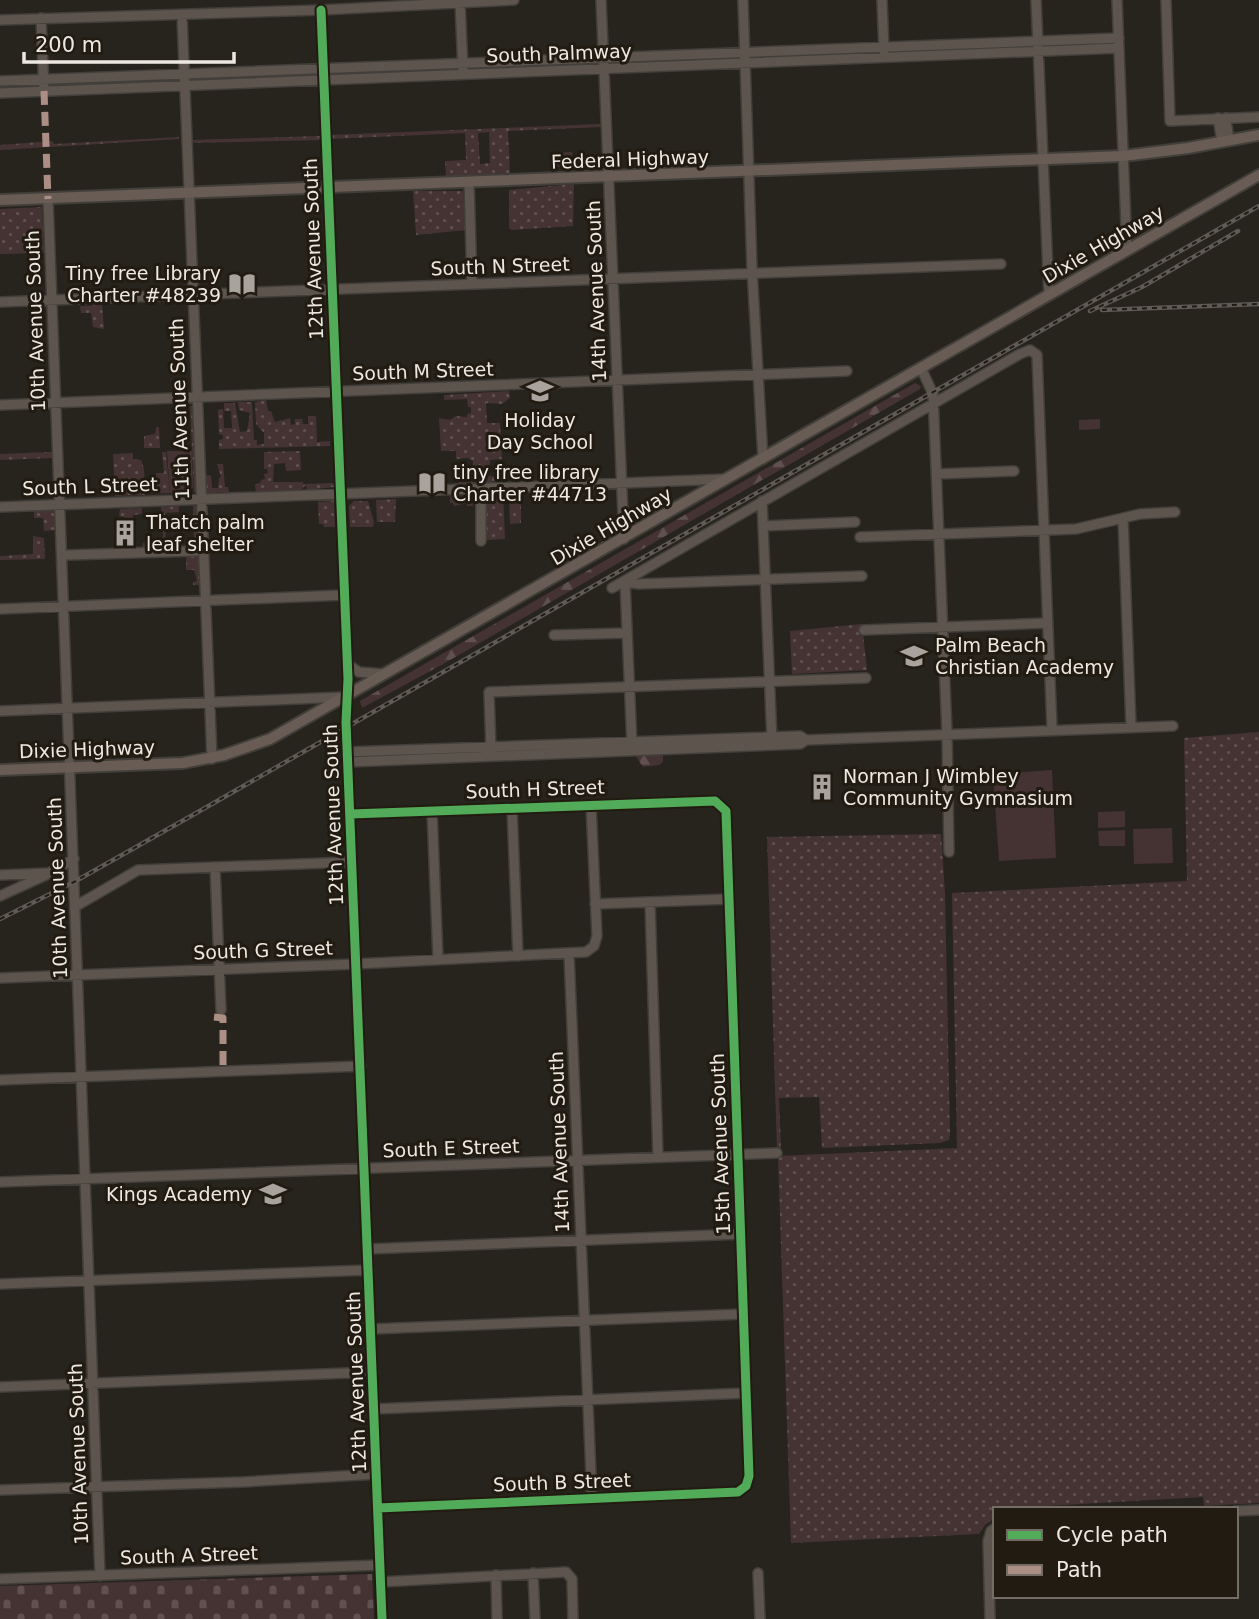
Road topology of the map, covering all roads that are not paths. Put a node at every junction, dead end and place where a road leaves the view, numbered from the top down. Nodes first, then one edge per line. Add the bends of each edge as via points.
1 (514, 0) edge
2 (601, 0) edge
3 (743, 0) edge
4 (882, 0) edge
5 (1036, 0) edge
6 (1117, 0) edge
7 (1166, 0) edge
8 (460, 2) junction
9 (321, 10) junction
10 (182, 16) junction
11 (41, 18) junction
12 (0, 20) edge
13 (1119, 43) junction
14 (884, 46) junction
15 (1038, 46) junction
16 (745, 52) junction
17 (884, 58) junction
18 (604, 63) junction
19 (745, 64) junction
20 (323, 68) junction
21 (463, 69) junction
22 (184, 73) junction
23 (43, 78) junction
24 (323, 79) junction
25 (0, 80) edge
26 (184, 84) junction
27 (44, 91) junction
28 (0, 93) edge
29 (1259, 117) edge
30 (1222, 118) junction
31 (1259, 135) edge
32 (1226, 142) junction
33 (1123, 156) junction
34 (1042, 160) junction
35 (750, 172) junction
36 (1259, 175) edge
37 (609, 177) junction
38 (469, 182) junction
39 (328, 188) junction
40 (188, 193) junction
41 (48, 199) junction
42 (0, 200) edge
43 (1127, 251) junction
44 (1001, 264) dead end
45 (753, 274) junction
46 (612, 279) junction
47 (472, 284) junction
48 (332, 289) junction
49 (192, 295) junction
50 (1049, 295) junction
51 (52, 300) junction
52 (0, 302) edge
53 (920, 368) junction
54 (847, 371) dead end
55 (758, 374) junction
56 (617, 381) junction
57 (335, 392) junction
58 (197, 397) junction
59 (56, 402) junction
60 (934, 403) junction
61 (0, 405) edge
62 (763, 460) junction
63 (1014, 471) dead end
64 (937, 474) junction
65 (727, 478) junction
66 (621, 483) junction
67 (481, 488) junction
68 (339, 494) junction
69 (200, 499) junction
70 (762, 501) junction
71 (60, 504) junction
72 (0, 507) edge
73 (1175, 512) dead end
74 (1123, 517) junction
75 (855, 522) dead end
76 (763, 526) junction
77 (1044, 530) junction
78 (939, 534) junction
79 (860, 537) dead end
80 (624, 539) junction
81 (481, 541) dead end
82 (196, 551) dead end
83 (68, 555) dead end
84 (862, 576) dead end
85 (765, 579) junction
86 (625, 582) junction
87 (612, 589) dead end
88 (344, 595) junction
89 (204, 601) junction
90 (64, 606) junction
91 (0, 609) edge
92 (1048, 623) junction
93 (943, 627) junction
94 (864, 630) dead end
95 (627, 633) junction
96 (554, 635) dead end
97 (347, 664) junction
98 (387, 674) junction
99 (866, 678) dead end
100 (770, 681) junction
101 (629, 687) junction
102 (347, 697) junction
103 (208, 702) junction
104 (68, 708) junction
105 (0, 710) edge
106 (1131, 726) junction
107 (1173, 726) dead end
108 (1052, 729) junction
109 (947, 733) junction
110 (772, 741) junction
111 (632, 746) junction
112 (492, 752) junction
113 (348, 757) junction
114 (212, 759) junction
115 (70, 767) junction
116 (0, 770) edge
117 (720, 803) joint
118 (591, 805) junction
119 (512, 808) junction
120 (432, 811) junction
121 (351, 814) junction
122 (949, 852) dead end
123 (74, 859) junction
124 (352, 862) junction
125 (215, 867) junction
126 (49, 873) junction
127 (0, 875) edge
128 (0, 896) edge
129 (729, 899) junction
130 (649, 902) junction
131 (76, 905) junction
132 (596, 905) junction
133 (569, 954) junction
134 (518, 956) junction
135 (438, 959) junction
136 (356, 964) junction
137 (219, 969) junction
138 (78, 975) junction
139 (0, 978) edge
140 (221, 1010) dead end
141 (360, 1066) junction
142 (82, 1077) junction
143 (0, 1080) edge
144 (777, 1153) dead end
145 (738, 1154) junction
146 (658, 1157) junction
147 (578, 1161) junction
148 (365, 1168) junction
149 (86, 1179) junction
150 (0, 1182) edge
151 (741, 1234) junction
152 (581, 1240) junction
153 (368, 1249) junction
154 (369, 1270) junction
155 (90, 1281) junction
156 (0, 1284) edge
157 (743, 1314) junction
158 (584, 1320) junction
159 (371, 1329) junction
160 (373, 1372) junction
161 (94, 1383) junction
162 (0, 1387) edge
163 (746, 1393) junction
164 (588, 1400) junction
165 (374, 1409) junction
166 (377, 1474) junction
167 (96, 1485) junction
168 (746, 1486) joint
169 (0, 1490) edge
170 (592, 1499) junction
171 (378, 1508) junction
172 (1259, 1510) edge
173 (1238, 1511) edge
174 (993, 1532) edge
175 (380, 1565) junction
176 (533, 1573) junction
177 (758, 1573) dead end
178 (496, 1575) junction
179 (100, 1576) junction
180 (0, 1579) edge
181 (381, 1581) junction
182 (382, 1619) edge
183 (497, 1619) edge
184 (535, 1619) edge
185 (573, 1619) edge
186 (760, 1619) edge
187 (990, 1619) edge

1 - 8 street
2 - 18 street, 14th Avenue South
3 - 16 street
4 - 14 street
5 - 15 street
6 - 13 street
7 - 30 street via 1170,121
8 - 9 street
8 - 21 street
9 - 10 street
9 - 20 street, 12th Avenue South
10 - 11 street
10 - 22 street, 11th Avenue South
11 - 12 street
11 - 23 street
13 - 15 street, South Palmway
13 - 33 street
14 - 15 street, South Palmway
14 - 16 street, South Palmway
14 - 17 street
15 - 17 street, South Palmway
15 - 34 street
16 - 18 street, South Palmway
16 - 19 street
17 - 19 street, South Palmway
18 - 19 street, South Palmway
18 - 21 street, South Palmway
18 - 37 street, 14th Avenue South
19 - 35 street
20 - 21 street, South Palmway
20 - 22 street, South Palmway
20 - 24 street, 12th Avenue South
21 - 24 street, South Palmway
22 - 23 street, South Palmway
22 - 26 street, 11th Avenue South
23 - 25 street, South Palmway
23 - 27 street
24 - 26 street, South Palmway
24 - 39 street, 12th Avenue South
26 - 27 street, South Palmway
26 - 40 street, 11th Avenue South
27 - 28 street, South Palmway
29 - 30 street
30 - 32 street
31 - 32 main road, Federal Highway
32 - 33 main road, Federal Highway
33 - 34 main road, Federal Highway
33 - 43 street
34 - 35 main road, Federal Highway
34 - 50 street
35 - 37 main road, Federal Highway
35 - 45 street
36 - 43 main road, Dixie Highway
37 - 38 main road, Federal Highway
37 - 46 street, 14th Avenue South
38 - 39 main road, Federal Highway
38 - 47 street
39 - 40 main road, Federal Highway
39 - 48 street, 12th Avenue South
40 - 41 main road, Federal Highway
40 - 49 street, 11th Avenue South
41 - 42 main road, Federal Highway
41 - 51 street, 10th Avenue South
43 - 50 main road, Dixie Highway
44 - 45 street, South N Street
45 - 46 street, South N Street
45 - 55 street
46 - 47 street, South N Street
46 - 56 street, 14th Avenue South
47 - 48 street, South N Street
48 - 49 street, South N Street
48 - 57 street, 12th Avenue South
49 - 51 street, South N Street
49 - 58 street, 11th Avenue South
50 - 53 main road, Dixie Highway
51 - 52 street, South N Street
51 - 59 street, 10th Avenue South
53 - 60 street
53 - 62 main road, Dixie Highway
54 - 55 street, South M Street
55 - 56 street, South M Street
55 - 62 street
56 - 57 street, South M Street
56 - 66 street, 14th Avenue South
57 - 58 street, South M Street
57 - 68 street, 12th Avenue South
58 - 59 street, South M Street
58 - 69 street, 11th Avenue South
59 - 61 street, South M Street
59 - 71 street, 10th Avenue South
60 - 64 street
60 - 70 street
60 - 77 street via 1030,350 1037,355
62 - 65 main road, Dixie Highway
63 - 64 street
64 - 78 street
65 - 66 street, South L Street
65 - 80 main road, Dixie Highway
66 - 67 street, South L Street
66 - 80 street, 14th Avenue South
67 - 68 street, South L Street
67 - 81 street
68 - 69 street, South L Street
68 - 88 street, 12th Avenue South
69 - 71 street, South L Street
69 - 89 street, 11th Avenue South
70 - 76 street
70 - 86 street
71 - 72 street, South L Street
71 - 90 street, 10th Avenue South
73 - 74 street
74 - 77 street via 1087,528
74 - 106 street
75 - 76 street
76 - 85 street
77 - 78 street
77 - 92 street
78 - 79 street
78 - 93 street
80 - 98 main road, Dixie Highway
82 - 83 street
84 - 85 street
85 - 86 street
85 - 100 street
86 - 87 street
86 - 95 street
88 - 89 street
88 - 97 street, 12th Avenue South
89 - 90 street
89 - 103 street, 11th Avenue South
90 - 91 street
90 - 104 street, 10th Avenue South
92 - 93 street
92 - 108 street
93 - 94 street
93 - 109 street
95 - 96 street
95 - 101 street
97 - 98 street via 359,672
97 - 102 street, 12th Avenue South
98 - 102 main road, Dixie Highway
99 - 100 street
100 - 101 street
100 - 110 street
101 - 111 street
101 - 112 street via 489,692
102 - 103 street
102 - 113 street, 12th Avenue South
102 - 114 main road, Dixie Highway via 259,744
103 - 104 street
103 - 114 street, 11th Avenue South
104 - 105 street
104 - 115 street, 10th Avenue South
106 - 107 street
106 - 108 street
108 - 109 street
109 - 110 street via 806,740 800,744
109 - 122 street
110 - 111 street
111 - 112 street
112 - 113 street
113 - 121 street, 12th Avenue South
114 - 115 main road, Dixie Highway
115 - 116 main road, Dixie Highway
115 - 123 street, 10th Avenue South
117 - 118 street, South H Street
117 - 129 street, 15th Avenue South via 726,811
118 - 119 street, South H Street
118 - 132 street
119 - 120 street, South H Street
119 - 134 street
120 - 121 street, South H Street
120 - 135 street
121 - 124 street, 12th Avenue South
123 - 126 street
123 - 131 street, 10th Avenue South
124 - 125 street
124 - 136 street, 12th Avenue South
125 - 131 street via 138,870
125 - 137 street
126 - 127 street
126 - 128 street
129 - 130 street
129 - 145 street, 15th Avenue South
130 - 132 street
130 - 146 street
131 - 138 street, 10th Avenue South
132 - 133 street via 594,946
133 - 134 street, South G Street
133 - 147 street, 14th Avenue South
134 - 135 street, South G Street
135 - 136 street, South G Street
136 - 137 street, South G Street
136 - 141 street, 12th Avenue South
137 - 138 street, South G Street
137 - 140 street
138 - 139 street, South G Street
138 - 142 street, 10th Avenue South
141 - 142 street
141 - 148 street, 12th Avenue South
142 - 143 street
142 - 149 street, 10th Avenue South
144 - 145 street, South E Street
145 - 146 street, South E Street
145 - 151 street, 15th Avenue South
146 - 147 street, South E Street
147 - 148 street, South E Street
147 - 152 street, 14th Avenue South
148 - 149 street, South E Street
148 - 153 street, 12th Avenue South
149 - 150 street, South E Street
149 - 155 street, 10th Avenue South
151 - 152 street
151 - 157 street, 15th Avenue South
152 - 153 street
152 - 158 street, 14th Avenue South
153 - 154 street, 12th Avenue South
154 - 155 street
154 - 159 street, 12th Avenue South
155 - 156 street
155 - 161 street, 10th Avenue South
157 - 158 street
157 - 163 street, 15th Avenue South
158 - 159 street
158 - 164 street, 14th Avenue South
159 - 160 street, 12th Avenue South
160 - 161 street
160 - 165 street, 12th Avenue South
161 - 162 street
161 - 167 street, 10th Avenue South
163 - 164 street
163 - 168 street, 15th Avenue South
164 - 165 street
164 - 170 street, 14th Avenue South
165 - 166 street, 12th Avenue South
166 - 167 street
166 - 171 street, 12th Avenue South
167 - 169 street
167 - 179 street, 10th Avenue South
168 - 170 street, South B Street via 738,1492
170 - 171 street, South B Street
171 - 175 street, 12th Avenue South
172 - 173 street
174 - 187 street via 988,1541
175 - 179 street, South A Street
175 - 181 street, 12th Avenue South
176 - 178 street
176 - 184 street
176 - 185 street via 570,1574
177 - 186 street
178 - 181 street
178 - 183 street
179 - 180 street, South A Street
181 - 182 street, 12th Avenue South

